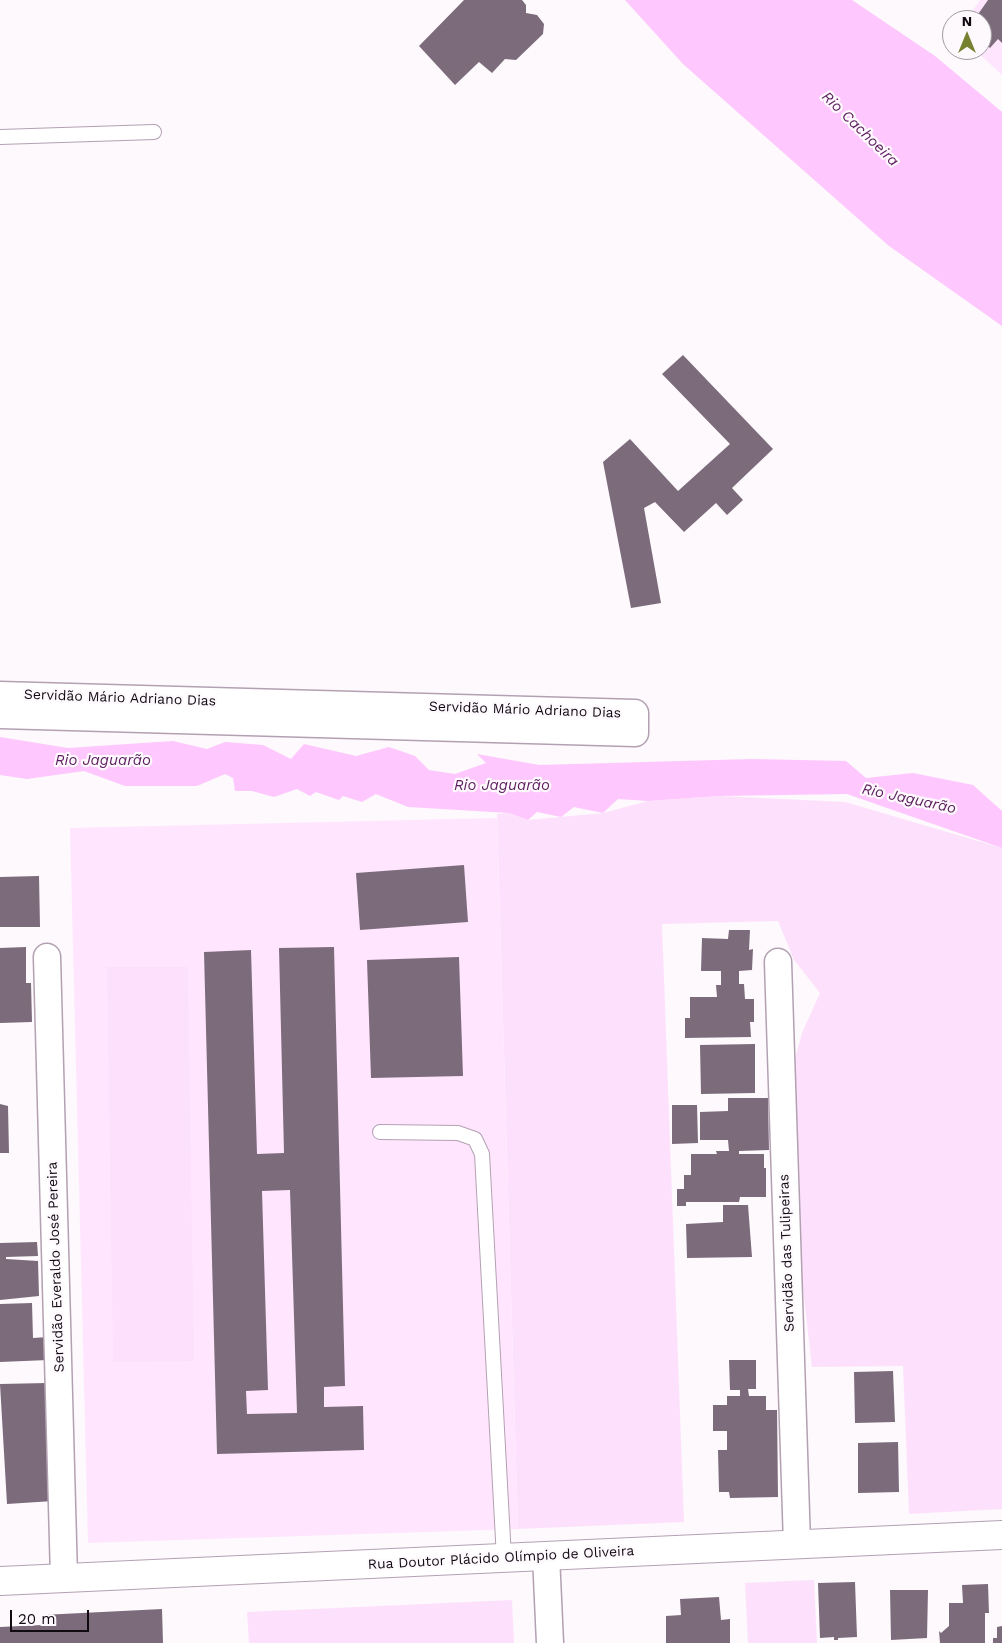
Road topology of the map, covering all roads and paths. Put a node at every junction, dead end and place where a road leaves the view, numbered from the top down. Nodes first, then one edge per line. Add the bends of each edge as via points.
1 (154, 132) dead end
2 (0, 137) edge
3 (0, 695) edge
4 (0, 715) edge
5 (47, 957) dead end
6 (778, 962) dead end
7 (380, 1132) dead end
8 (1002, 1535) edge
9 (797, 1544) junction
10 (546, 1556) junction
11 (504, 1558) junction
12 (64, 1578) junction
13 (0, 1581) edge
14 (550, 1643) edge

1 - 2 lane
3 - 4 street, Servidão Mário Adriano Dias via 635,723
5 - 12 street, Servidão Everaldo José Pereira
6 - 9 street, Servidão das Tulipeiras
7 - 11 lane via 458,1133 476,1139 482,1154
8 - 9 main road, Rua Doutor Plácido Olímpio de Oliveira
9 - 10 main road, Rua Doutor Plácido Olímpio de Oliveira
10 - 11 main road, Rua Doutor Plácido Olímpio de Oliveira
10 - 14 street
11 - 12 main road, Rua Doutor Plácido Olímpio de Oliveira
12 - 13 main road, Rua Doutor Plácido Olímpio de Oliveira

